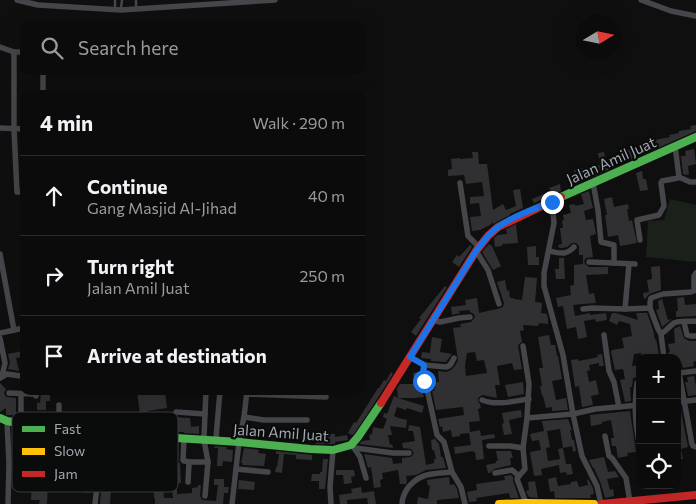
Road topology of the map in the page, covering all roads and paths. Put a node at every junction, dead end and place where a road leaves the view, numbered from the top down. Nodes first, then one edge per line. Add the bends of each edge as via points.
1 (16, 0) edge
2 (116, 0) edge
3 (122, 0) edge
4 (136, 0) edge
5 (276, 0) edge
6 (641, 0) edge
7 (226, 2) edge
8 (118, 9) junction
9 (136, 9) junction
10 (696, 16) edge
11 (0, 48) edge
12 (14, 52) junction
13 (20, 52) edge
14 (43, 75) edge
15 (43, 90) edge
16 (0, 128) edge
17 (14, 129) junction
18 (20, 129) edge
19 (696, 138) edge
20 (675, 146) junction
21 (679, 177) junction
22 (696, 182) edge
23 (460, 183) dead end
24 (594, 183) junction
25 (20, 192) edge
26 (552, 202) junction
27 (640, 240) dead end
28 (574, 247) dead end
29 (478, 249) junction
30 (548, 251) junction
31 (0, 254) edge
32 (589, 262) dead end
33 (614, 262) junction
34 (696, 273) edge
35 (499, 304) dead end
36 (650, 308) junction
37 (583, 309) dead end
38 (625, 309) junction
39 (470, 317) dead end
40 (433, 320) junction
41 (696, 321) edge
42 (684, 322) junction
43 (20, 329) edge
44 (14, 330) junction
45 (0, 333) edge
46 (661, 334) junction
47 (604, 335) dead end
48 (696, 336) edge
49 (0, 338) edge
50 (523, 346) dead end
51 (664, 354) edge
52 (410, 357) junction
53 (454, 358) dead end
54 (424, 365) junction
55 (696, 371) edge
56 (681, 373) edge
57 (20, 376) edge
58 (1, 377) edge
59 (10, 393) dead end
60 (20, 394) edge
61 (21, 395) edge
62 (206, 395) edge
63 (220, 395) edge
64 (247, 395) edge
65 (286, 395) edge
66 (326, 397) dead end
67 (529, 399) junction
68 (482, 400) dead end
69 (696, 400) edge
70 (681, 401) edge
71 (681, 405) edge
72 (59, 406) dead end
73 (636, 406) edge
74 (618, 407) junction
75 (21, 412) edge
76 (59, 412) edge
77 (178, 412) edge
78 (205, 414) junction
79 (573, 414) junction
80 (244, 417) junction
81 (527, 418) junction
82 (3, 420) edge
83 (308, 420) dead end
84 (605, 436) dead end
85 (178, 439) edge
86 (184, 439) junction
87 (204, 439) junction
88 (216, 440) junction
89 (239, 441) junction
90 (489, 446) dead end
91 (353, 447) junction
92 (696, 447) edge
93 (523, 448) junction
94 (333, 450) junction
95 (409, 453) dead end
96 (191, 462) junction
97 (208, 462) junction
98 (236, 469) junction
99 (268, 472) dead end
100 (452, 472) junction
101 (495, 473) dead end
102 (519, 476) junction
103 (366, 478) dead end
104 (188, 482) dead end
105 (696, 494) edge
106 (206, 496) dead end
107 (669, 501) edge
108 (630, 502) junction
109 (526, 503) junction
110 (8, 504) edge
111 (232, 504) edge
112 (331, 504) edge
113 (402, 504) edge
114 (465, 504) edge
115 (499, 504) edge
116 (594, 504) edge
117 (602, 504) edge

1 - 8 street via 38,5
2 - 8 lane
3 - 8 lane
4 - 9 lane
5 - 7 street
6 - 10 street
7 - 9 street
8 - 9 street
11 - 12 street
12 - 13 street
12 - 17 street
14 - 15 street
16 - 17 street
17 - 18 street
17 - 25 street via 17,192
19 - 20 street, Jalan Amil Juat
20 - 21 street
20 - 24 street, Jalan Amil Juat
21 - 22 street
21 - 27 street via 662,181 664,206 659,215 637,220
23 - 29 street via 468,236
24 - 26 street, Jalan Amil Juat
24 - 33 street via 600,242 614,246
26 - 29 street, Jalan Amil Juat via 498,227
26 - 30 street via 554,223
28 - 30 street via 565,254
29 - 35 street
29 - 40 street, Jalan Amil Juat
30 - 79 street via 544,286 564,355
31 - 44 street
32 - 33 street
33 - 38 street via 632,264
34 - 36 street via 694,291 651,298
36 - 38 street
36 - 46 street
37 - 38 street
39 - 40 street via 440,322
40 - 52 street, Jalan Amil Juat
41 - 42 street
42 - 46 street via 673,324
42 - 48 street via 687,335
43 - 44 street
44 - 45 street
46 - 51 street
47 - 74 street
49 - 58 street via 5,363
50 - 67 street via 529,374
52 - 54 street
52 - 91 street, Jalan Amil Juat
53 - 54 street via 446,367
54 - 100 street via 437,435 444,442
55 - 56 street
57 - 58 street via 7,374
59 - 60 street
61 - 75 street
62 - 78 street
63 - 88 street
64 - 80 street
65 - 66 street
67 - 68 street
67 - 81 street
69 - 70 street
71 - 92 street via 692,444
72 - 76 street
73 - 74 street
74 - 79 street
77 - 78 street
78 - 87 street
79 - 81 street
79 - 117 street via 582,456
80 - 83 street
80 - 89 street
81 - 93 street
82 - 110 street via 9,464
84 - 108 street via 609,457 626,478
85 - 86 street, Jalan Amil Juat
86 - 87 street, Jalan Amil Juat
86 - 96 street via 183,460
87 - 88 street, Jalan Amil Juat
87 - 97 street
88 - 89 street, Jalan Amil Juat
89 - 94 street, Jalan Amil Juat
89 - 98 street
90 - 93 street
91 - 94 street, Jalan Amil Juat
91 - 95 street
91 - 103 street
93 - 102 street via 525,469
94 - 112 street
96 - 97 street
96 - 104 street
97 - 106 street
98 - 99 street
98 - 111 street
100 - 113 street via 420,477 405,492
100 - 114 street via 461,486
101 - 102 street via 512,470
102 - 109 street
105 - 107 street
107 - 108 street
108 - 117 street
109 - 115 street
109 - 116 street

